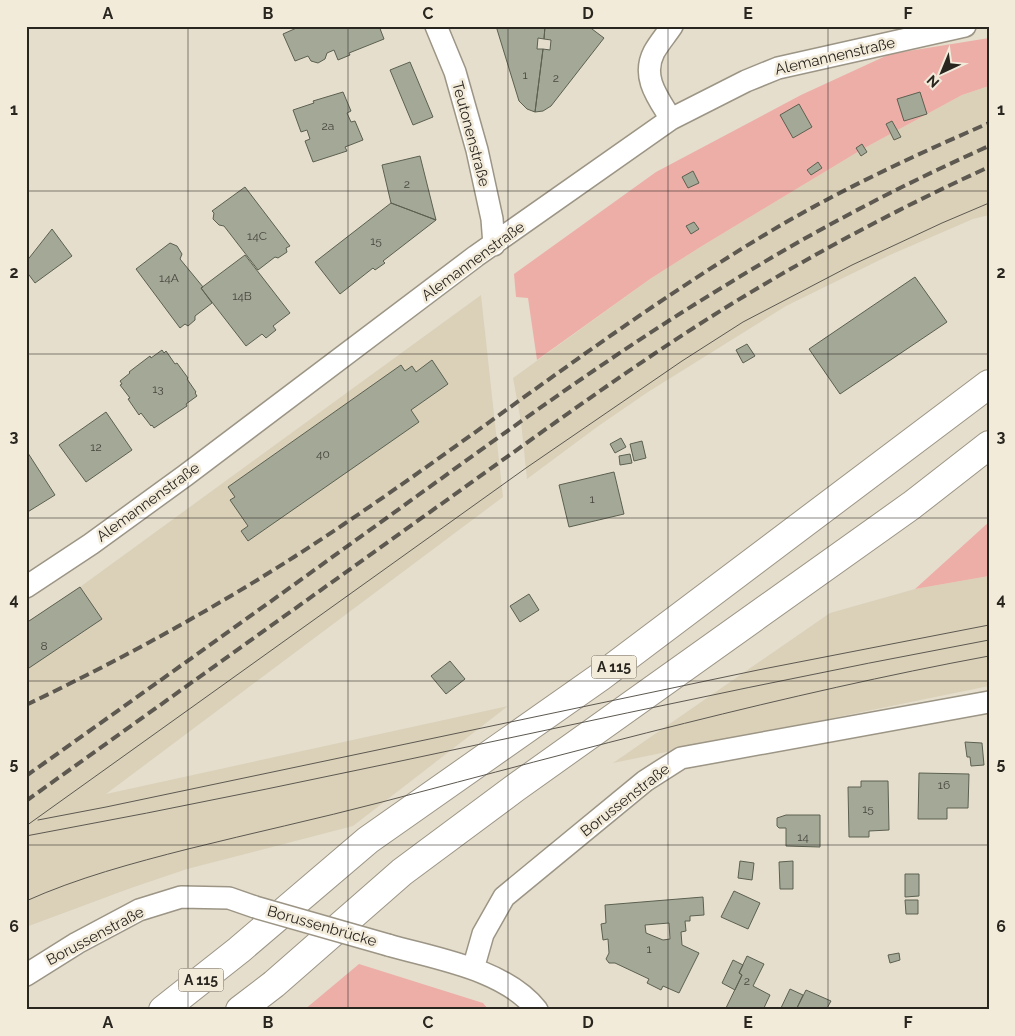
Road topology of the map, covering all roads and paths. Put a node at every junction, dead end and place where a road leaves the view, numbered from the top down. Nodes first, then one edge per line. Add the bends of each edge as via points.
1 (436, 26) edge
2 (672, 26) edge
3 (965, 26) edge
4 (671, 119) junction
5 (494, 245) junction
6 (989, 384) edge
7 (989, 445) edge
8 (26, 587) edge
9 (989, 702) edge
10 (255, 907) joint
11 (473, 969) junction
12 (26, 975) edge
13 (274, 984) junction
14 (164, 1010) edge
15 (240, 1010) edge
16 (260, 1010) edge
17 (537, 1010) edge

1 - 5 street, Teutonenstraße via 455,72 468,118 492,219
2 - 4 street via 654,53 648,75
3 - 4 street, Alemannenstraße via 778,68
4 - 5 street, Alemannenstraße
5 - 8 street, Alemannenstraße via 186,475
6 - 14 highway, A 115 via 600,678 368,840
7 - 13 highway, A 115 via 912,505 514,788 417,861
9 - 11 street, Borussenstraße via 681,758 644,781 504,897 482,934
10 - 11 street, Borussenbrücke, bridge
10 - 12 street, Borussenstraße via 229,898 181,897 139,910
11 - 17 street via 508,985
13 - 15 highway, A 115
13 - 16 highway

